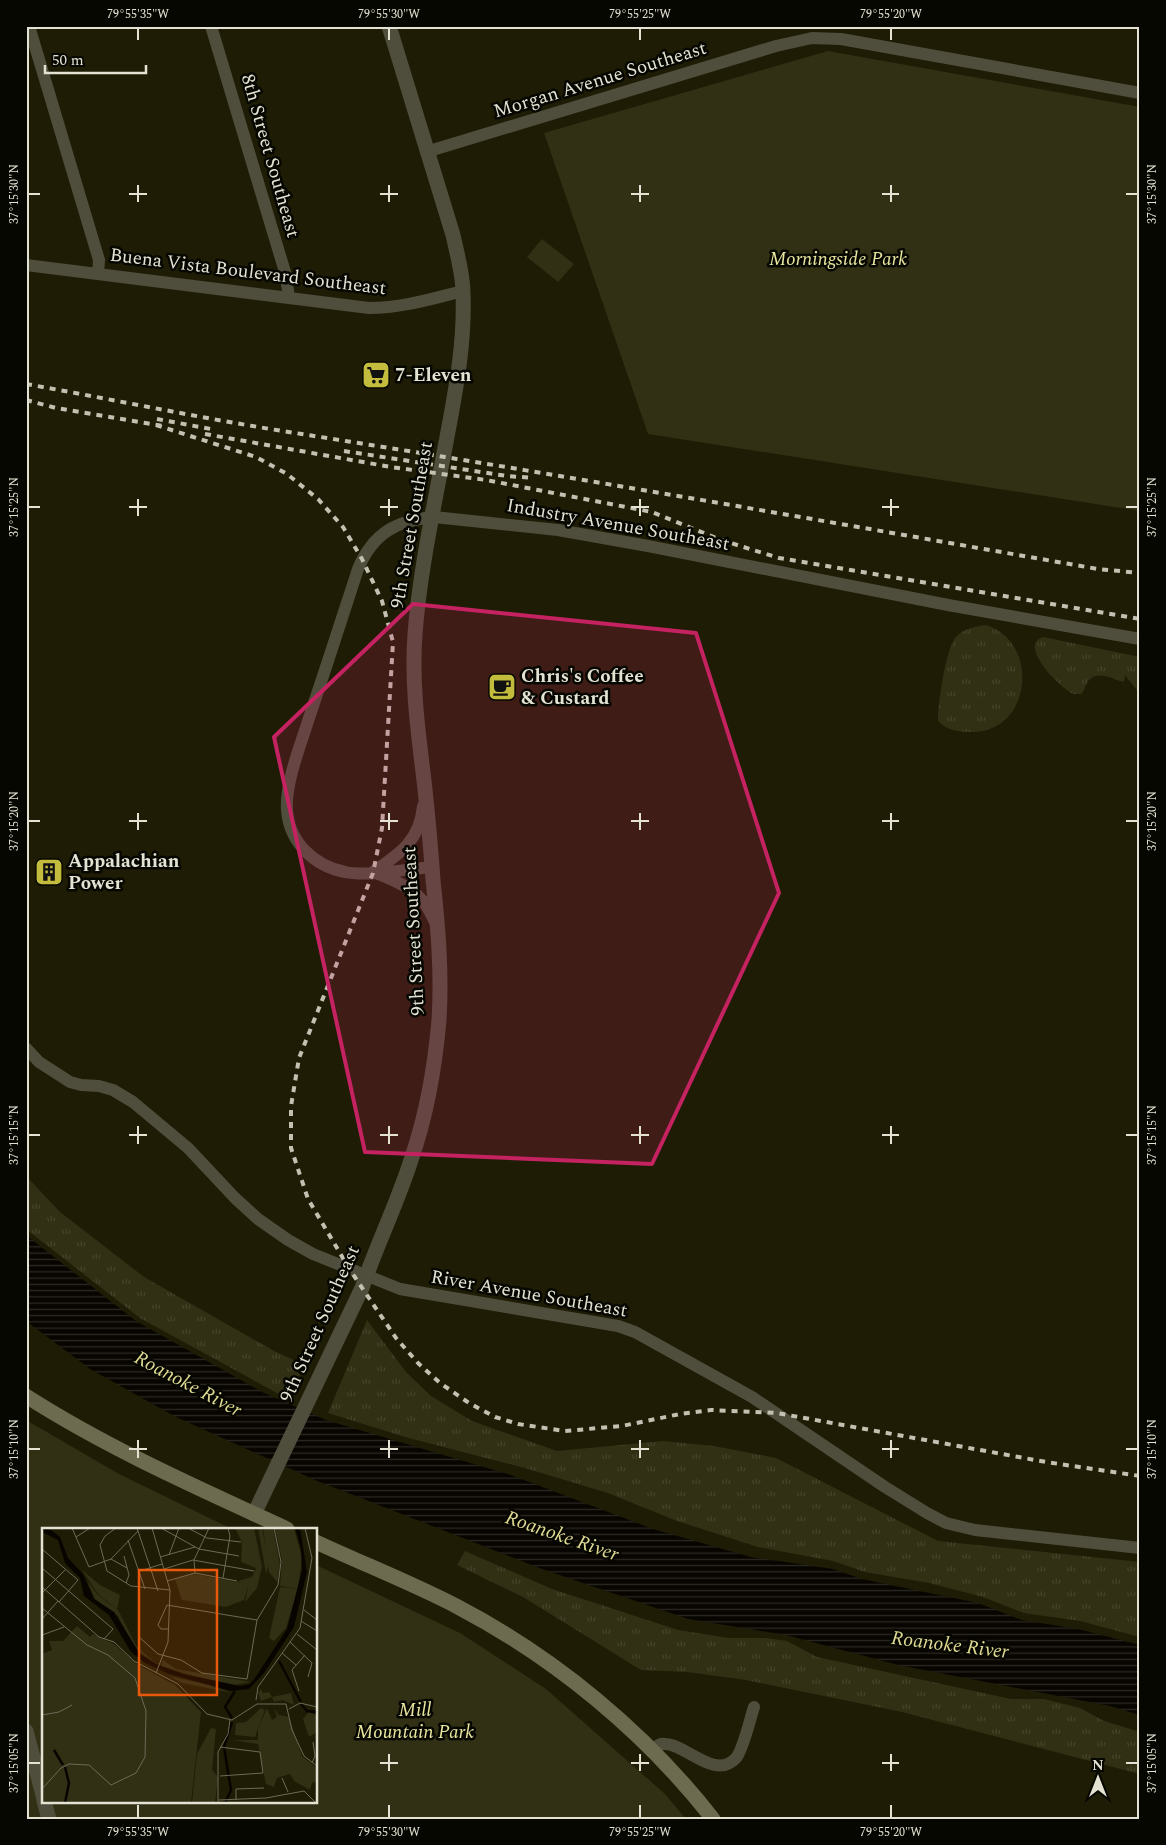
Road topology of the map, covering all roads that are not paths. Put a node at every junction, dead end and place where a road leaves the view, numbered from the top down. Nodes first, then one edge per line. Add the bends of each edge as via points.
1 (28, 26) edge
2 (211, 26) edge
3 (388, 26) edge
4 (829, 32) edge
5 (1140, 93) edge
6 (426, 152) junction
7 (26, 265) edge
8 (98, 274) junction
9 (463, 291) junction
10 (288, 297) junction
11 (1140, 639) edge
12 (425, 791) junction
13 (432, 867) junction
14 (373, 873) junction
15 (438, 928) junction
16 (26, 1048) edge
17 (366, 1276) junction
18 (26, 1396) edge
19 (254, 1514) junction
20 (285, 1528) edge
21 (318, 1543) edge
22 (1140, 1548) edge
23 (754, 1707) dead end
24 (26, 1731) edge
25 (652, 1751) junction
26 (42, 1792) edge
27 (45, 1802) edge
28 (49, 1819) edge
29 (713, 1819) edge

1 - 8 street via 99,260
2 - 10 street, 8th Street Southeast via 285,272
3 - 6 street, 9th Street Southeast
4 - 5 street, Morgan Avenue Southeast
4 - 6 street, Morgan Avenue Southeast
6 - 9 street, 9th Street Southeast via 453,235
7 - 8 street, Buena Vista Boulevard Southeast
8 - 10 street, Buena Vista Boulevard Southeast
9 - 10 street, Buena Vista Boulevard Southeast via 390,308
9 - 12 street, 9th Street Southeast via 464,334 424,562 415,633 416,718
11 - 14 street, Industry Avenue Southeast via 558,530 434,517 402,522 372,543 362,559 287,794 287,810 296,840 315,860 346,873
12 - 13 street, 9th Street Southeast
12 - 14 street via 417,832 405,847
13 - 14 street, Industry Avenue Southeast
13 - 15 street, 9th Street Southeast
14 - 15 street via 409,888 423,901
15 - 17 street, 9th Street Southeast via 439,1020 424,1118
16 - 17 street, River Avenue Southeast via 39,1062 70,1082 113,1090 133,1102 188,1148 258,1219 313,1254
17 - 19 street, 9th Street Southeast
17 - 22 street, River Avenue Southeast via 417,1293 618,1326 635,1332 752,1397 946,1523 975,1530
18 - 19 main road via 116,1449
19 - 20 main road
21 - 25 main road via 456,1606 491,1626 577,1685
23 - 25 street via 740,1751 736,1759 728,1763 719,1766 709,1764 664,1743
24 - 26 street
25 - 29 main road
27 - 28 street

